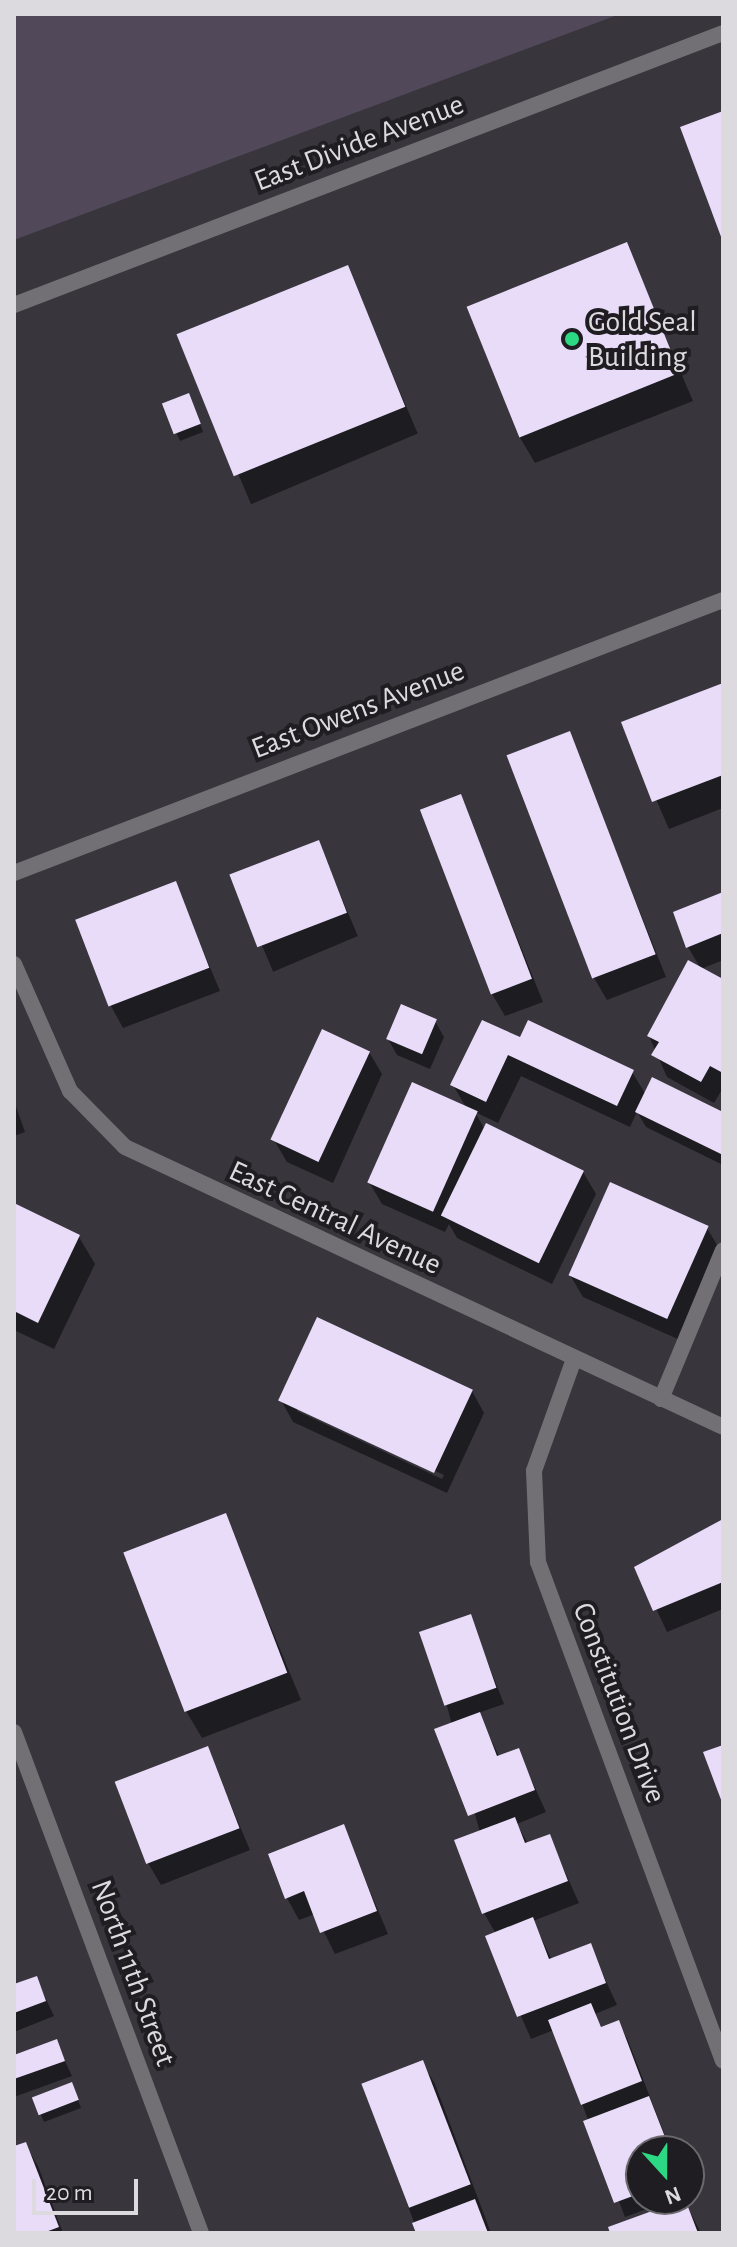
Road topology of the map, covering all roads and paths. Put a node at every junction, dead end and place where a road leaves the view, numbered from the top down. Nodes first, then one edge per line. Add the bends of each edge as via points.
1 (723, 33) edge
2 (14, 305) edge
3 (723, 600) edge
4 (14, 873) edge
5 (14, 964) edge
6 (723, 1250) edge
7 (574, 1359) junction
8 (661, 1399) junction
9 (723, 1427) edge
10 (15, 1739) edge
11 (723, 2061) edge
12 (201, 2233) edge

1 - 2 street, East Divide Avenue
3 - 4 street, East Owens Avenue
5 - 7 street, East Central Avenue via 64,1082 125,1147
6 - 8 street
7 - 8 street, East Central Avenue
7 - 11 street, Constitution Drive via 534,1471 538,1562
8 - 9 street, East Central Avenue
10 - 12 street, North 11th Street

